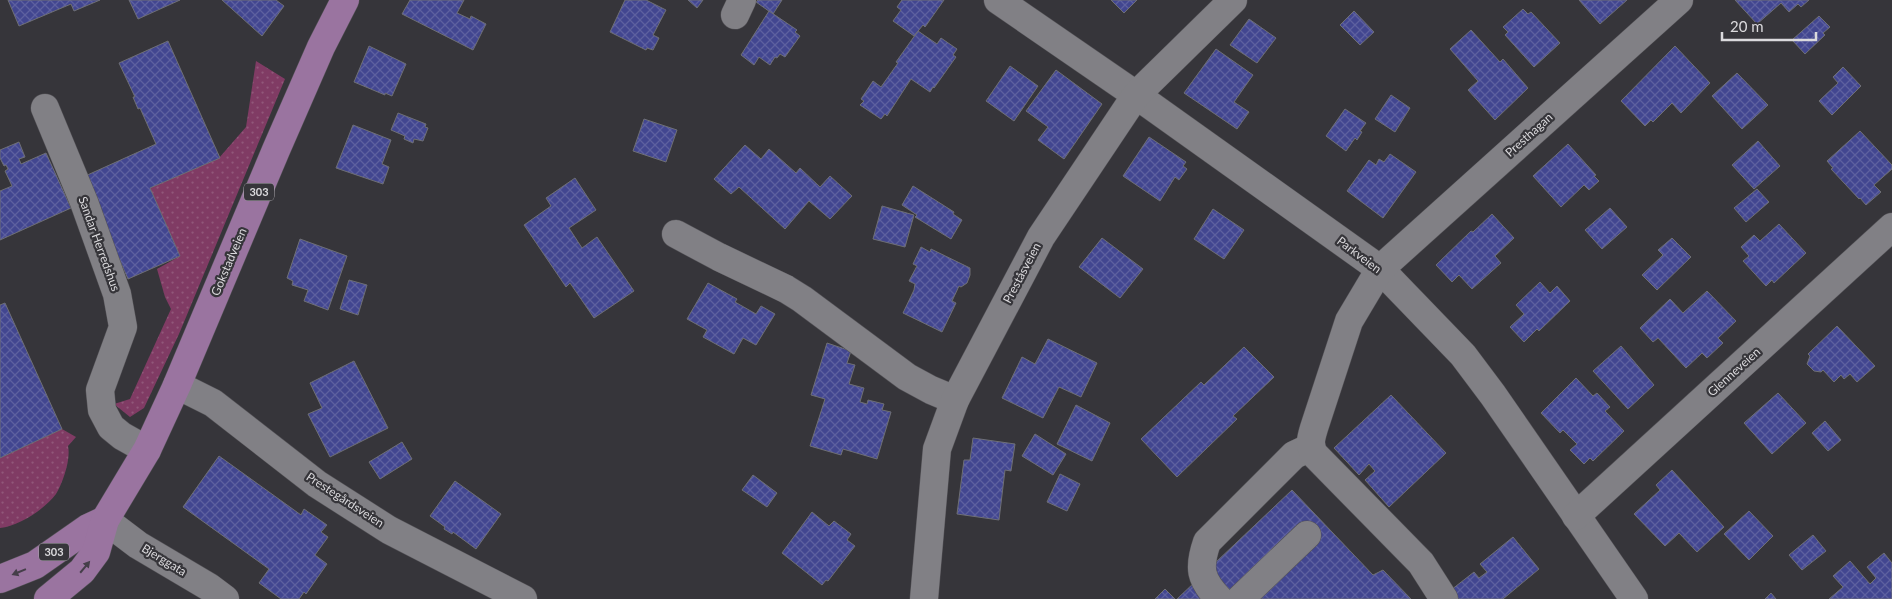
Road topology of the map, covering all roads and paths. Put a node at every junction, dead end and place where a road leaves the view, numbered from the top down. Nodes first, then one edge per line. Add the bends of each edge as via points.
1 (345, 0) edge
2 (998, 0) edge
3 (1233, 0) edge
4 (1679, 0) edge
5 (1136, 95) junction
6 (45, 108) dead end
7 (1892, 227) edge
8 (676, 234) dead end
9 (1380, 269) junction
10 (177, 386) junction
11 (954, 400) junction
12 (1311, 447) junction
13 (147, 450) junction
14 (1576, 516) junction
15 (105, 520) junction
16 (1307, 535) dead end
17 (0, 579) edge
18 (0, 590) edge
19 (5, 599) edge
20 (48, 599) edge
21 (225, 599) edge
22 (523, 599) edge
23 (924, 599) edge
24 (1219, 599) edge
25 (1240, 599) edge
26 (1444, 599) edge
27 (1634, 599) edge

1 - 10 main road, Gokstadveien / 303 via 276,150
2 - 5 street, Parkveien
3 - 5 street, Preståsveien
4 - 9 street, Presthagan
5 - 9 street, Parkveien
5 - 11 street, Preståsveien via 1041,237
6 - 13 street, Sandar Herredshus via 118,294 123,327 100,390 102,410 111,427
7 - 14 street, Glenneveien
8 - 11 street via 786,289 907,378
9 - 12 street, Presthagan via 1349,321 1310,439
9 - 14 street, Parkveien via 1463,355
10 - 13 main road, Gokstadveien / 303
10 - 22 street, Prestegårdsveien via 213,403 317,484 389,530
11 - 23 street, Preståsveien via 937,449
12 - 24 street via 1294,455 1208,542 1202,556 1202,575
12 - 26 street via 1314,454 1421,564
13 - 15 main road, Gokstadveien / 303
14 - 27 street, Parkveien
15 -> 17 main road, 303 via 35,565
20 -> 15 main road, Gokstadveien / 303 via 82,571 96,552
15 - 21 street, Bjerggata
16 - 25 street
18 - 19 main road

